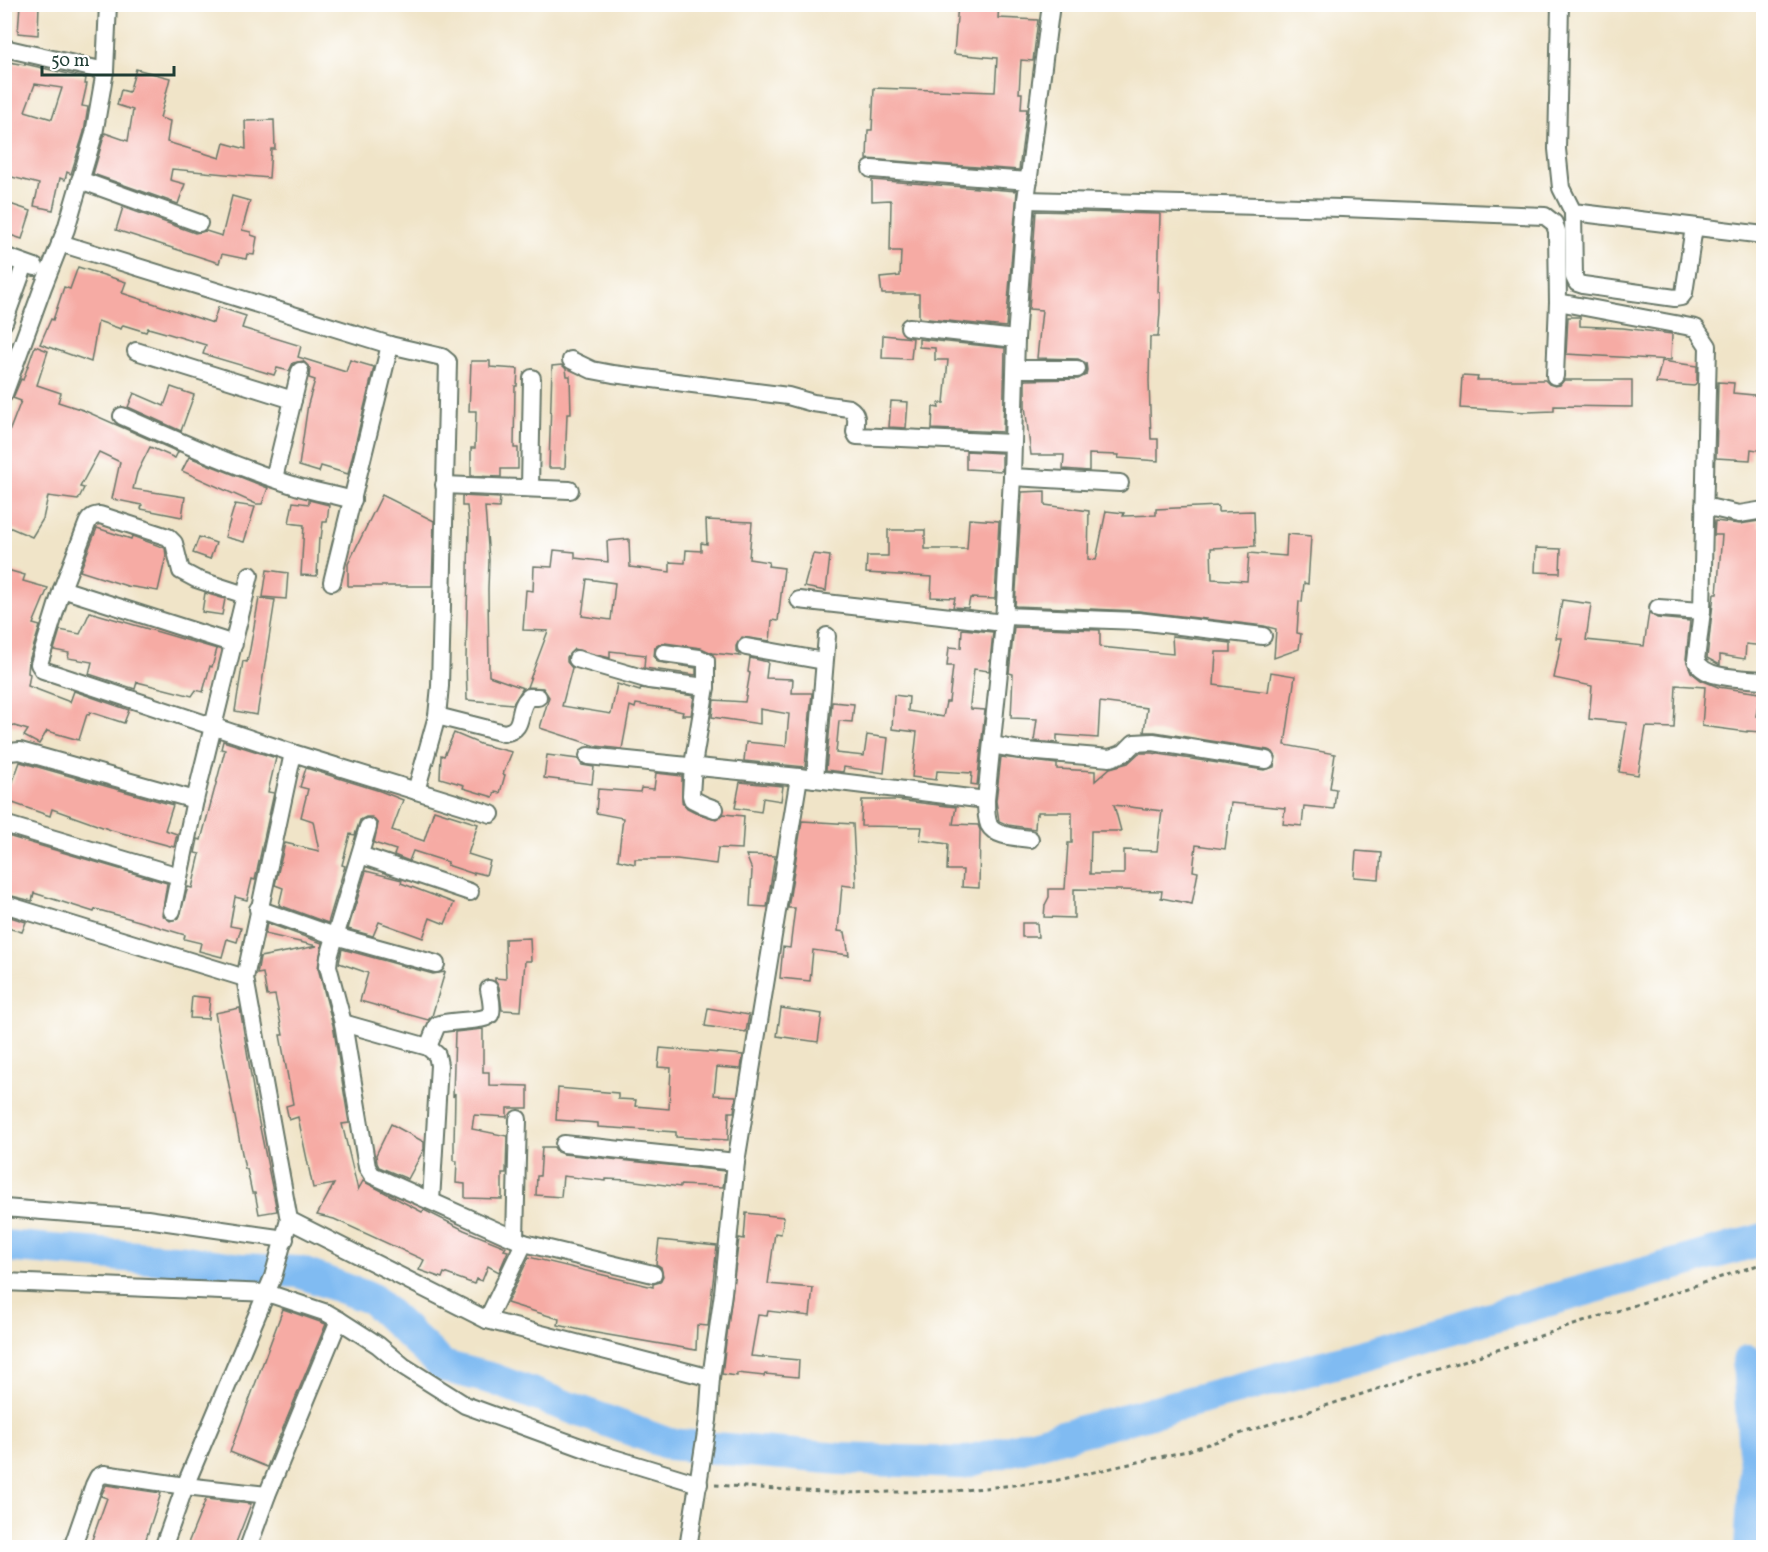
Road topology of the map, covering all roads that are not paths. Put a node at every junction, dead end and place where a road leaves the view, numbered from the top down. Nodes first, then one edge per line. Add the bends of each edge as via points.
1 (108, 4) edge
2 (1051, 4) edge
3 (1560, 4) edge
4 (4, 48) edge
5 (105, 71) junction
6 (870, 169) dead end
7 (80, 180) junction
8 (1029, 181) junction
9 (1026, 200) junction
10 (1573, 212) junction
11 (198, 223) dead end
12 (1694, 226) junction
13 (1764, 235) edge
14 (60, 243) junction
15 (4, 256) edge
16 (25, 264) junction
17 (50, 271) junction
18 (1558, 302) junction
19 (4, 322) edge
20 (909, 327) dead end
21 (1016, 339) junction
22 (390, 345) junction
23 (136, 351) dead end
24 (571, 360) dead end
25 (1016, 369) junction
26 (1077, 369) dead end
27 (300, 370) dead end
28 (1556, 376) dead end
29 (532, 378) dead end
30 (4, 394) edge
31 (293, 400) junction
32 (122, 416) dead end
33 (1012, 443) junction
34 (1012, 477) junction
35 (274, 478) junction
36 (1120, 483) dead end
37 (444, 485) junction
38 (530, 488) junction
39 (570, 490) dead end
40 (353, 500) junction
41 (1704, 506) junction
42 (1764, 510) edge
43 (250, 574) dead end
44 (332, 582) dead end
45 (62, 589) junction
46 (245, 595) junction
47 (799, 600) dead end
48 (1658, 608) dead end
49 (1702, 611) junction
50 (1004, 620) junction
51 (827, 636) dead end
52 (1263, 636) dead end
53 (234, 644) junction
54 (746, 647) dead end
55 (664, 653) dead end
56 (577, 659) dead end
57 (824, 661) junction
58 (1764, 680) edge
59 (706, 687) junction
60 (538, 697) dead end
61 (437, 716) junction
62 (214, 726) junction
63 (992, 745) junction
64 (292, 753) junction
65 (4, 756) edge
66 (588, 756) dead end
67 (1266, 760) dead end
68 (693, 765) junction
69 (807, 778) junction
70 (416, 791) junction
71 (195, 800) junction
72 (986, 800) junction
73 (715, 809) dead end
74 (491, 814) dead end
75 (4, 824) edge
76 (368, 827) dead end
77 (1030, 839) dead end
78 (360, 855) junction
79 (179, 876) junction
80 (470, 892) dead end
81 (4, 904) edge
82 (258, 909) junction
83 (172, 911) dead end
84 (335, 936) junction
85 (436, 964) dead end
86 (244, 978) junction
87 (489, 989) dead end
88 (343, 1023) junction
89 (428, 1047) junction
90 (518, 1119) dead end
91 (564, 1144) dead end
92 (736, 1162) junction
93 (431, 1201) junction
94 (4, 1208) edge
95 (289, 1220) junction
96 (519, 1240) junction
97 (283, 1246) junction
98 (652, 1274) dead end
99 (4, 1282) edge
100 (270, 1285) junction
101 (339, 1320) junction
102 (487, 1320) junction
103 (710, 1400) junction
104 (699, 1484) junction
105 (185, 1486) junction
106 (267, 1495) junction
107 (72, 1548) edge
108 (163, 1548) edge
109 (248, 1548) edge
110 (688, 1548) edge

1 - 5 street
2 - 8 street
3 - 10 street via 1557,149 1561,188
4 - 5 street
5 - 7 street via 94,134
6 - 8 street
7 - 11 street
7 - 14 street
8 - 9 street
9 - 18 street via 1545,216 1557,231
9 - 21 street
10 - 12 street
10 - 12 street via 1577,283 1675,298 1684,293
12 - 13 street
14 - 17 street
14 - 22 street
15 - 16 street
16 - 17 street
16 - 19 street
17 - 30 street
18 - 28 street
18 - 41 street via 1696,328 1703,337 1709,356
20 - 21 street
21 - 25 street
22 - 37 street via 442,357 448,362
22 - 40 street
23 - 31 street
24 - 33 street via 613,374 788,396 849,408 856,417 857,436
25 - 26 street
25 - 33 street
27 - 31 street
29 - 38 street
31 - 35 street
32 - 35 street
33 - 34 street
34 - 36 street
34 - 50 street
35 - 40 street
37 - 38 street
37 - 61 street
38 - 39 street
40 - 44 street
41 - 42 street via 1739,514
41 - 49 street
43 - 46 street
45 - 46 street via 89,518 100,515 168,537 174,543 181,571
45 - 53 street
45 - 62 street via 39,661 43,670
46 - 53 street
47 - 50 street
48 - 49 street
49 - 58 street via 1696,660 1699,667 1708,673
50 - 52 street via 1138,621
50 - 63 street
51 - 57 street
53 - 62 street
54 - 57 street
55 - 59 street via 704,659
56 - 59 street via 649,680
57 - 69 street
59 - 68 street
60 - 61 street via 523,702 518,726 504,733
61 - 70 street
62 - 64 street
62 - 71 street
63 - 67 street via 1110,758 1124,753 1134,743 1153,742
63 - 72 street
64 - 70 street
64 - 82 street
65 - 71 street via 20,751
66 - 68 street
68 - 69 street
68 - 73 street via 692,799
69 - 72 street
69 - 92 street
70 - 74 street
71 - 79 street
72 - 77 street via 991,828
75 - 79 street
76 - 78 street
78 - 80 street
78 - 84 street
79 - 83 street
81 - 86 street
82 - 84 street
82 - 86 street
84 - 85 street
84 - 88 street via 328,966
86 - 95 street
87 - 89 street via 490,1016 485,1020 437,1025
88 - 89 street
88 - 93 street via 367,1167 372,1175
89 - 93 street via 437,1055 439,1065
90 - 96 street
91 - 92 street
92 - 103 street
93 - 96 street
94 - 97 street via 147,1219
95 - 97 street
95 - 102 street
96 - 98 street
96 - 102 street
97 - 100 street
99 - 100 street
100 - 101 street
100 - 105 street
101 - 104 street via 465,1405 597,1453
101 - 106 street
102 - 103 street
103 - 104 street
104 - 110 street
105 - 106 street
105 - 107 street via 109,1474 98,1477
105 - 108 street
106 - 109 street

